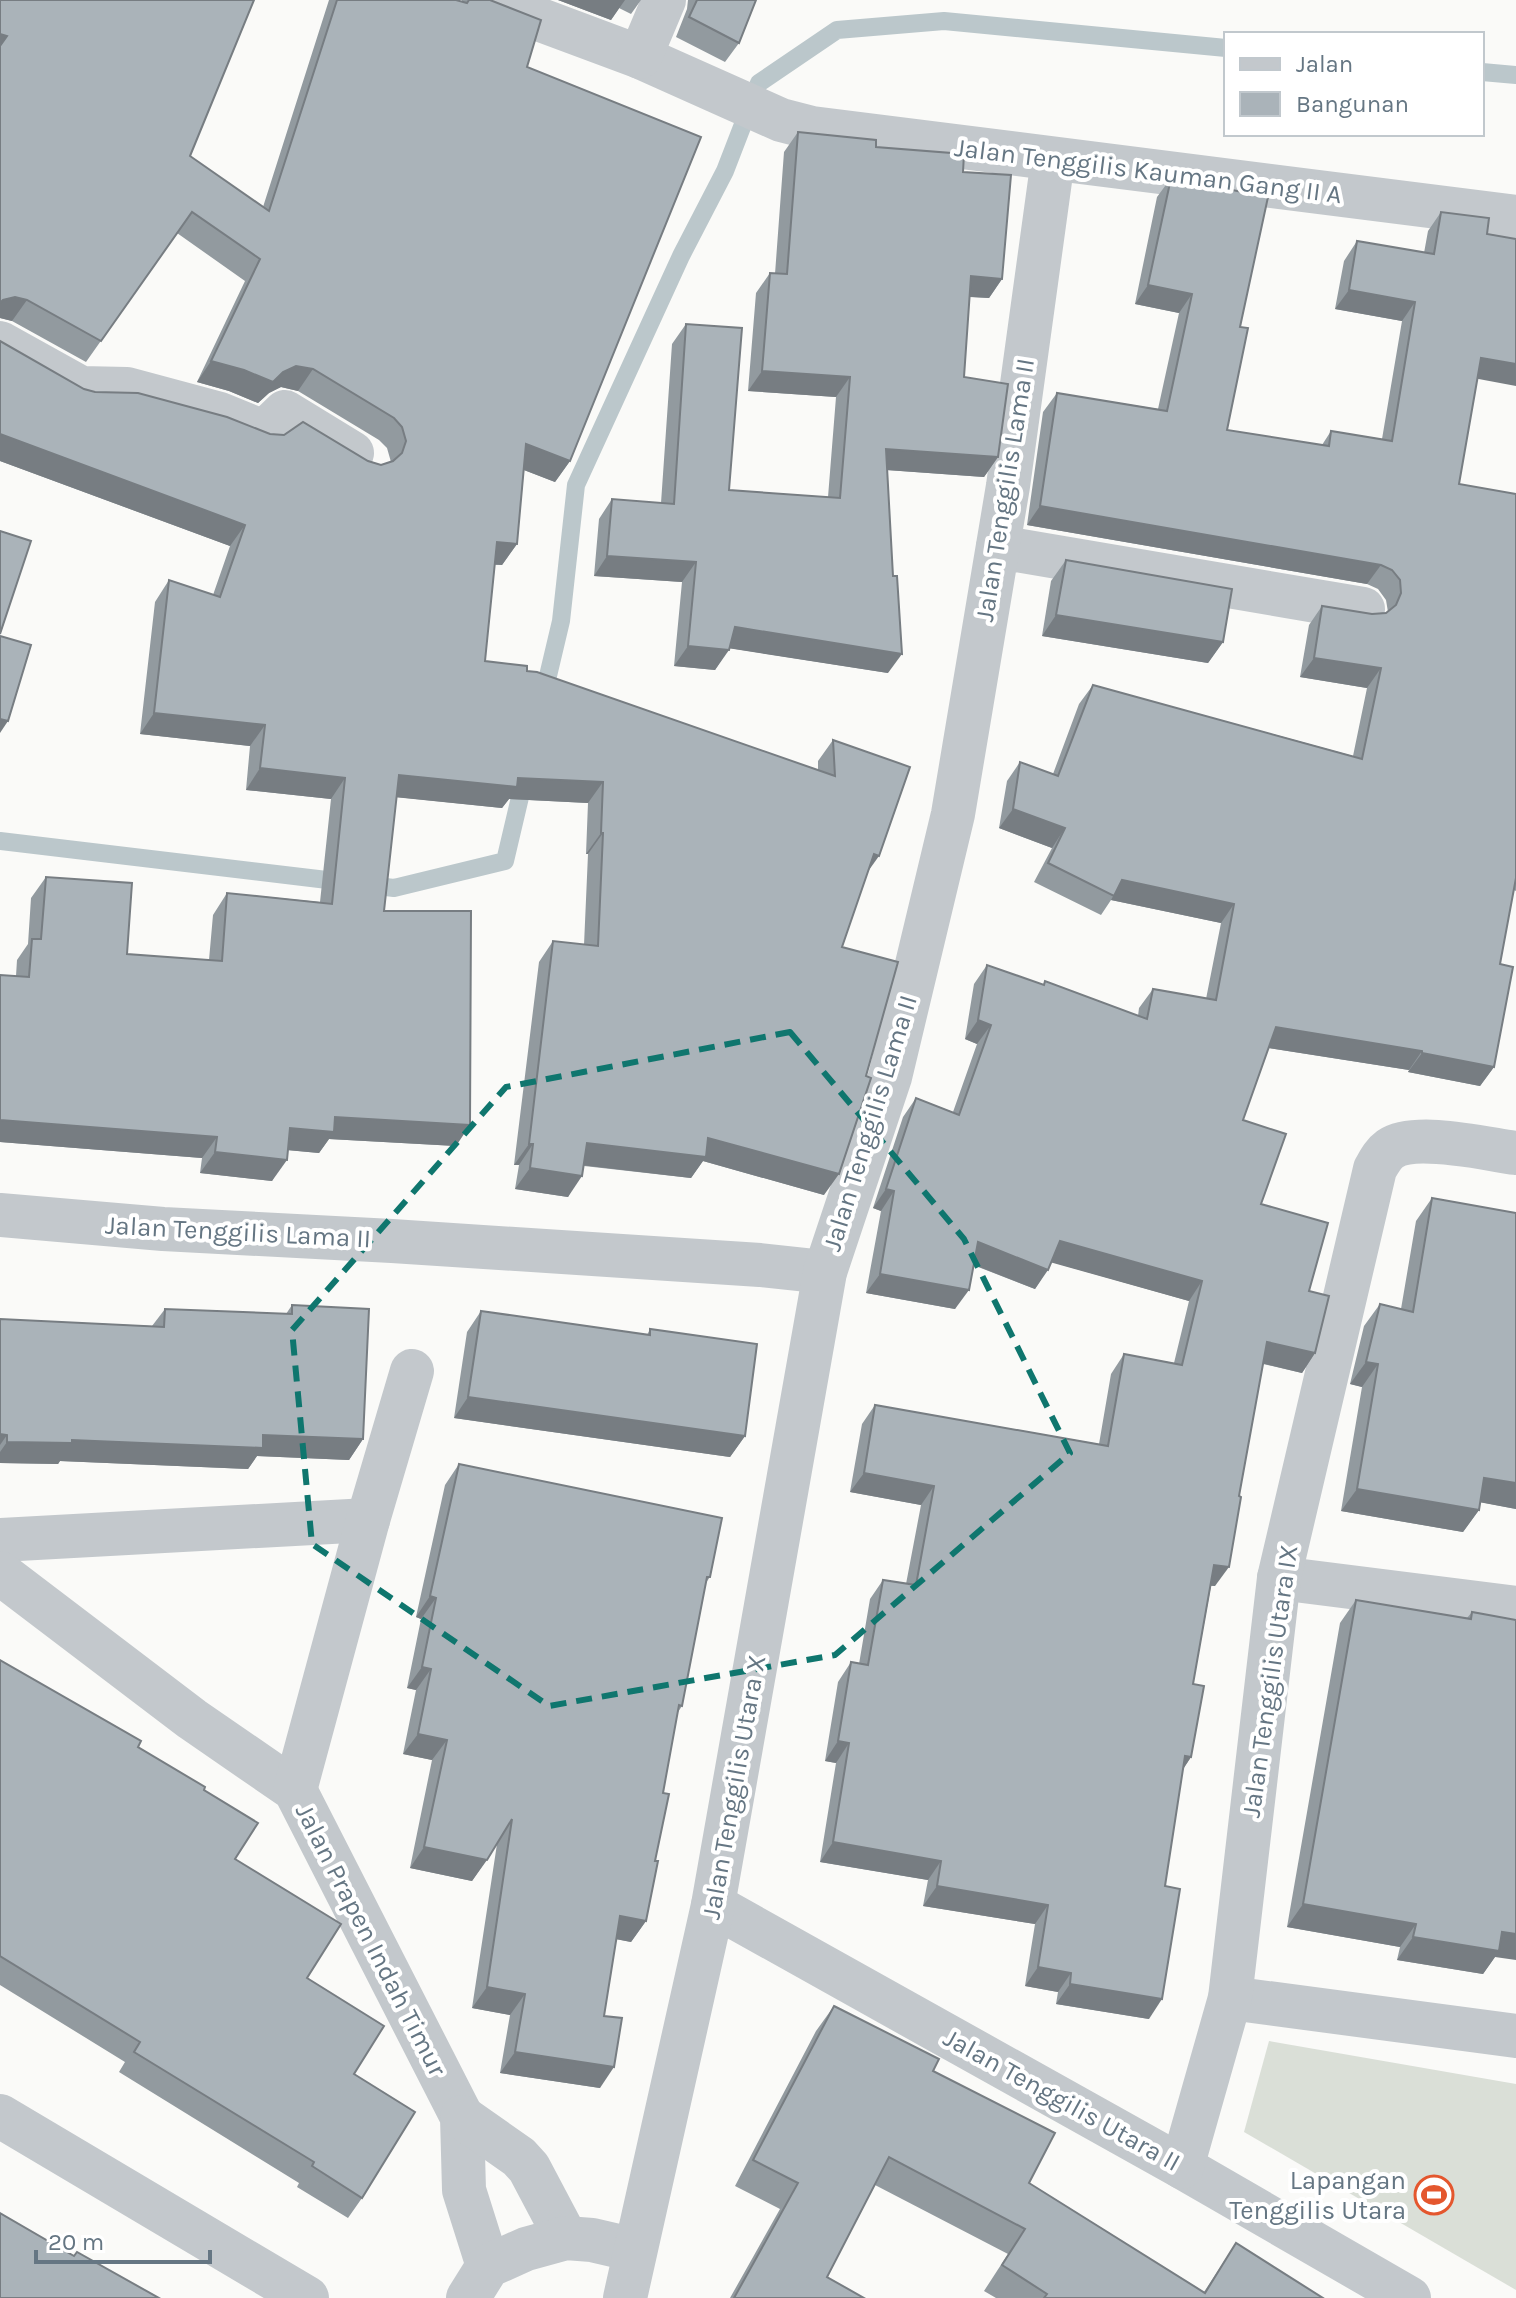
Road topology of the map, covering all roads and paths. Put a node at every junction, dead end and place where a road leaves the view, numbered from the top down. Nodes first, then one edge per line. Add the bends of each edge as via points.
1 (487, 0) edge
2 (664, 0) edge
3 (640, 57) junction
4 (1053, 159) junction
5 (1516, 217) edge
6 (0, 343) edge
7 (366, 461) edge
8 (998, 547) junction
9 (1363, 609) edge
10 (1516, 1153) edge
11 (0, 1215) edge
12 (825, 1272) junction
13 (412, 1371) dead end
14 (368, 1520) junction
15 (0, 1540) edge
16 (0, 1573) edge
17 (1279, 1578) junction
18 (1516, 1608) edge
19 (295, 1790) junction
20 (713, 1905) junction
21 (1230, 1998) junction
22 (1516, 2036) edge
23 (0, 2116) edge
24 (462, 2117) junction
25 (1182, 2167) junction
26 (566, 2238) junction
27 (635, 2250) junction
28 (478, 2282) edge
29 (307, 2298) edge
30 (625, 2298) edge
31 (1409, 2298) edge

1 - 3 street
2 - 3 street
3 - 4 street, Jalan Tenggilis Kauman Gang II A via 781,120 812,128
4 - 5 street, Jalan Tenggilis Kauman Gang II A
4 - 8 street, Jalan Tenggilis Lama II
6 - 7 street via 81,388 127,389 264,432 285,412
8 - 9 street
8 - 12 street, Jalan Tenggilis Lama II via 953,814 928,921 890,1077
10 - 17 street, Jalan Tenggilis Utara IX via 1431,1141 1408,1143 1391,1147 1375,1169
11 - 12 street, Jalan Tenggilis Lama II
12 - 20 street, Jalan Tenggilis Utara X
13 - 14 street
14 - 15 street
14 - 19 street
16 - 19 street, Jalan Prapen Indah Timur
17 - 18 street
17 - 21 street, Jalan Tenggilis Utara IX
19 - 24 street, Jalan Prapen Indah Timur
20 - 25 street, Jalan Tenggilis Utara II
20 - 27 street, Jalan Tenggilis Utara X
21 - 22 street
21 - 25 street, Jalan Tenggilis Utara IX
23 - 29 street
24 - 26 street, Jalan Prapen Indah Timur via 529,2168
24 - 28 street, Jalan Prapen Indah Timur via 466,2202
25 - 31 street, Jalan Tenggilis Utara II
26 - 27 street
26 - 28 street via 526,2249
27 - 30 street, Jalan Tenggilis Utara X

